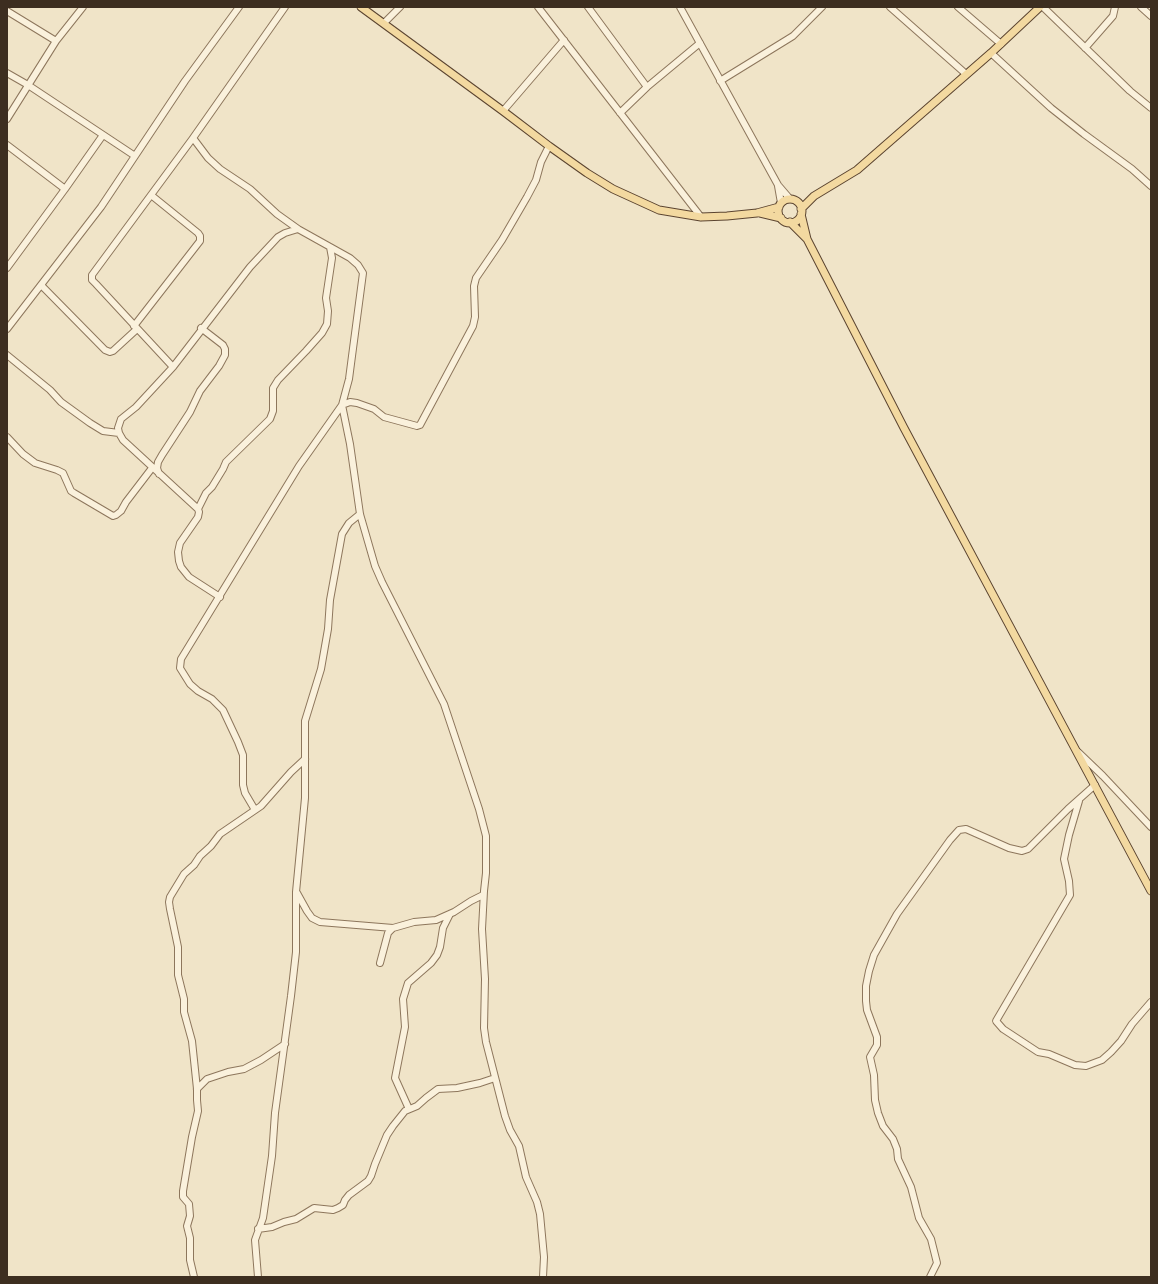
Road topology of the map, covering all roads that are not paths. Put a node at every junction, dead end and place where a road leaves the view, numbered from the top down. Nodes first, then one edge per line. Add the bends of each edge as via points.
1 (83, 7) edge
2 (239, 7) edge
3 (285, 7) edge
4 (362, 7) edge
5 (400, 7) edge
6 (538, 7) edge
7 (588, 7) edge
8 (680, 7) edge
9 (822, 7) edge
10 (890, 7) edge
11 (958, 7) edge
12 (1042, 7) edge
13 (1115, 7) edge
14 (1141, 7) edge
15 (7, 11) edge
16 (1151, 16) edge
17 (384, 23) junction
18 (564, 40) junction
19 (56, 41) junction
20 (700, 43) junction
21 (1001, 44) junction
22 (1085, 48) junction
23 (991, 54) junction
24 (7, 73) edge
25 (966, 74) junction
26 (720, 81) junction
27 (28, 85) junction
28 (647, 87) junction
29 (1151, 108) edge
30 (503, 111) junction
31 (620, 113) junction
32 (7, 119) edge
33 (103, 135) junction
34 (193, 138) junction
35 (7, 145) edge
36 (549, 146) junction
37 (135, 156) junction
38 (778, 185) junction
39 (1151, 186) edge
40 (65, 189) junction
41 (151, 195) junction
42 (814, 196) junction
43 (792, 200) junction
44 (780, 205) junction
45 (801, 212) junction
46 (757, 213) junction
47 (701, 217) junction
48 (780, 218) junction
49 (790, 222) junction
50 (298, 229) junction
51 (807, 239) junction
52 (330, 247) junction
53 (7, 268) edge
54 (41, 285) junction
55 (136, 328) junction
56 (201, 328) junction
57 (7, 329) edge
58 (7, 355) edge
59 (173, 367) junction
60 (342, 405) junction
61 (119, 433) junction
62 (7, 437) edge
63 (152, 468) junction
64 (159, 474) junction
65 (198, 509) junction
66 (360, 514) junction
67 (220, 597) junction
68 (1077, 752) junction
69 (305, 759) junction
70 (1095, 786) junction
71 (1079, 799) junction
72 (255, 810) junction
73 (1151, 827) edge
74 (1151, 891) edge
75 (296, 892) junction
76 (483, 895) junction
77 (450, 914) junction
78 (393, 928) junction
79 (380, 963) dead end
80 (1151, 1002) edge
81 (285, 1044) junction
82 (495, 1078) junction
83 (197, 1089) junction
84 (409, 1109) junction
85 (258, 1229) junction
86 (194, 1277) edge
87 (258, 1277) edge
88 (544, 1277) edge
89 (930, 1277) edge

1 - 19 street
2 - 37 street
3 - 34 street
4 - 17 main road
5 - 17 street
6 - 18 street
7 - 28 street
8 - 20 street
9 - 26 street via 792,36
10 - 25 street
11 - 21 street
12 - 21 main road
12 - 22 street
13 - 22 street via 1113,16
14 - 16 street
15 - 19 street
17 - 30 main road
18 - 30 street
18 - 31 street
19 - 27 street
20 - 26 street
20 - 28 street
21 - 23 main road
22 - 29 street
23 - 25 main road
23 - 39 street via 1056,112
24 - 27 street
25 - 42 main road via 857,170
26 - 38 street
27 - 32 street
27 - 33 street
28 - 31 street
30 - 36 main road
31 - 47 street
33 - 37 street
33 - 40 street
34 - 41 street
34 - 50 street via 220,169 250,189
35 - 40 street
36 - 47 main road via 613,189 659,210
36 - 60 street via 528,197 476,278 475,317 472,326 420,425 384,417 374,409 357,403
37 - 54 street via 101,207
38 - 43 street
38 - 44 street
40 - 53 street
41 - 55 street via 92,275 92,280
41 - 55 street via 198,233 200,241
42 - 43 main road
42 - 45 main road
43 - 44 main road
43 - 45 main road via 799,204
44 - 46 main road
44 - 48 main road
45 - 49 main road via 797,220
45 - 51 main road
46 - 47 main road
46 - 48 main road
48 - 49 main road
49 - 51 main road
50 - 52 street
50 - 56 street via 278,237
51 - 68 main road via 904,428
52 - 60 street via 350,258 363,273 349,379
52 - 65 street via 332,258 326,298 327,324 322,333 278,380 273,388 273,411 270,419 226,462
54 - 55 street via 105,350 113,351
54 - 57 street
55 - 59 street
56 - 59 street
56 - 64 street via 223,345 225,354 158,462
58 - 61 street via 61,402 90,423 103,431
59 - 61 street via 121,420
60 - 66 street
60 - 67 street via 298,466
61 - 63 street
62 - 63 street via 35,463 63,473 74,493 113,516 121,511
63 - 64 street
64 - 65 street
65 - 67 street via 198,517 180,543 179,561 189,577
66 - 69 street via 349,523 342,534 321,669 305,721
66 - 76 street via 379,577 444,704 479,809 486,836
67 - 72 street via 184,653 180,668 190,684 223,710 243,755 242,784
68 - 70 main road
68 - 73 street
69 - 72 street
69 - 75 street via 305,798
70 - 71 street
70 - 74 main road
71 - 80 street via 1064,859 1070,895 996,1021 1003,1029 1038,1052 1075,1065 1086,1066 1102,1060 1111,1052
71 - 89 street via 1022,851 966,829 959,830 897,914 874,955 869,971 866,1001 877,1037 877,1045 870,1057 875,1100 883,1126 897,1149 898,1159 911,1187 919,1218 931,1239 937,1264
72 - 83 street via 220,834 180,879 170,897 178,947 178,975 192,1041
75 - 78 street via 312,918 320,922
75 - 81 street via 296,954
76 - 77 street
76 - 82 street via 484,1028
77 - 78 street via 436,920 414,922
77 - 84 street via 437,955 408,983 403,999 405,1027 395,1078
78 - 79 street via 388,933
81 - 83 street via 244,1069 208,1079
81 - 85 street via 272,1156
82 - 84 street via 480,1084 438,1089 417,1106
82 - 88 street via 505,1116 518,1146 540,1214
83 - 86 street via 198,1111 183,1191 183,1197 189,1204 190,1216 187,1226
84 - 85 street via 387,1135 368,1181 350,1195 343,1205 332,1210 314,1208 296,1219
85 - 87 street via 254,1248

